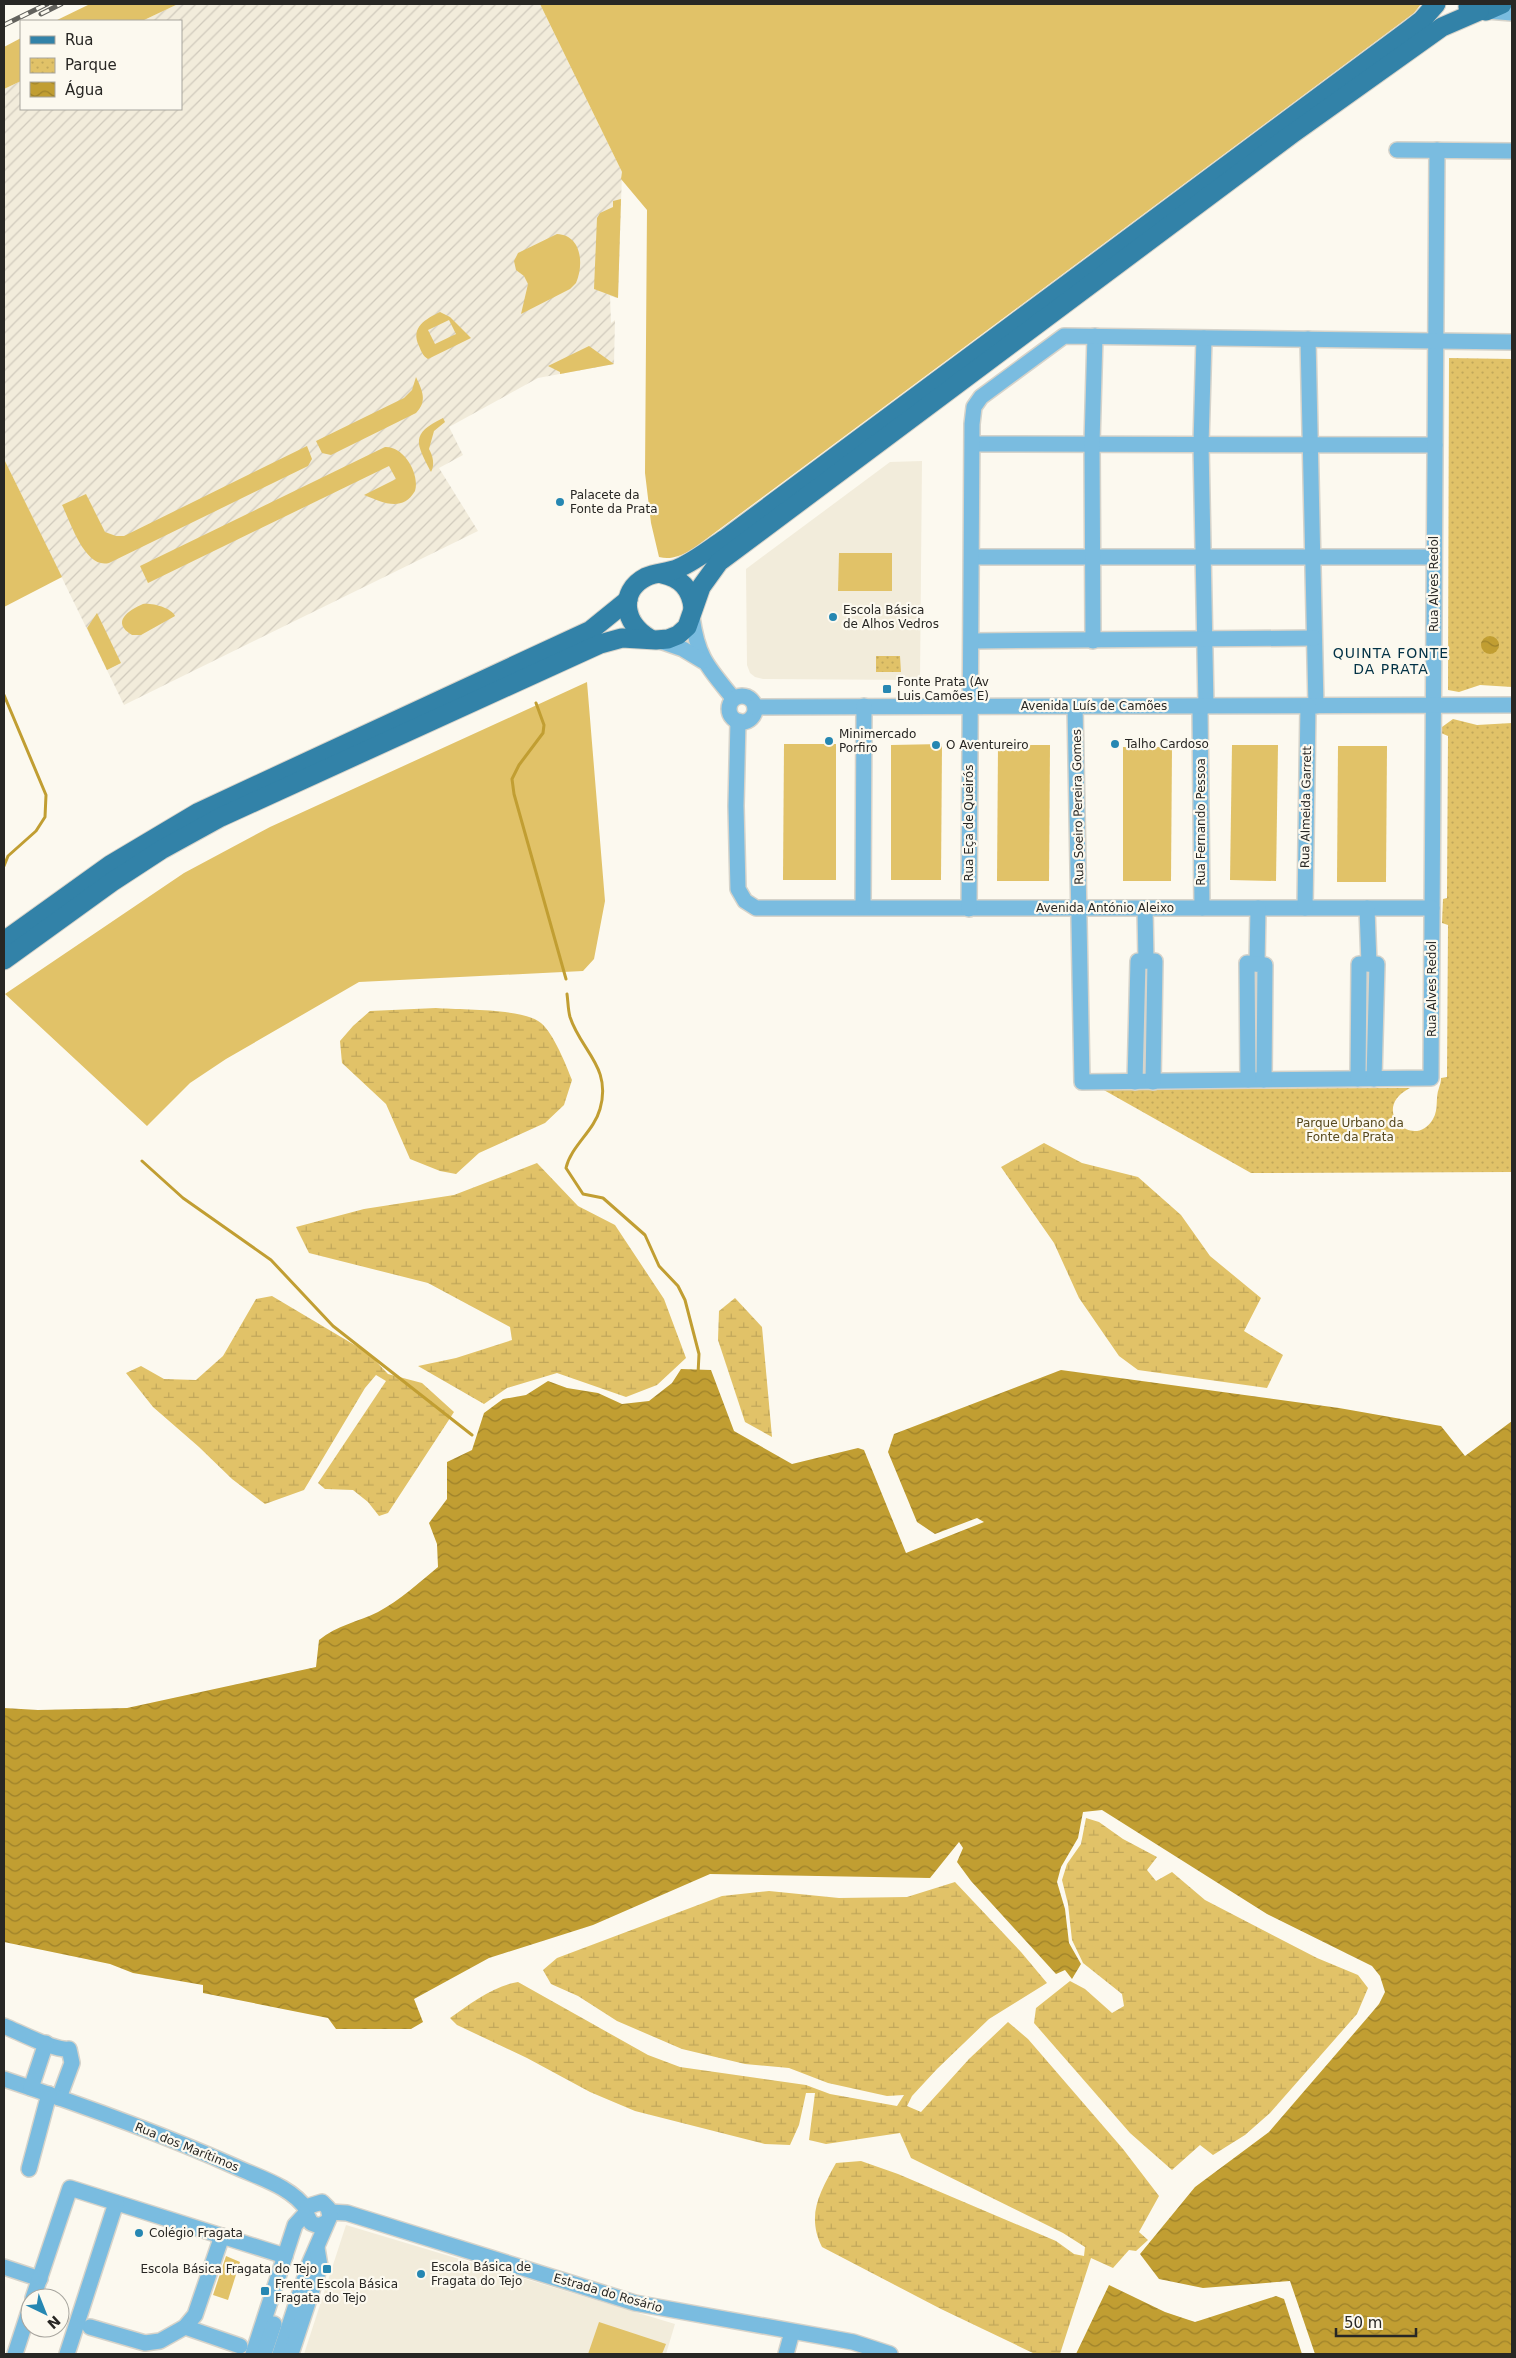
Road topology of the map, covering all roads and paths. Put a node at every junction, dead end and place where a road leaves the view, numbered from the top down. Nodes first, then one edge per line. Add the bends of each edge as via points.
1 (1436, 4) edge
2 (1483, 7) edge
3 (1512, 13) edge
4 (1397, 150) dead end
5 (1436, 150) junction
6 (1512, 151) edge
7 (1096, 336) junction
8 (1204, 338) junction
9 (1308, 339) junction
10 (1437, 341) junction
11 (1512, 342) edge
12 (1092, 443) junction
13 (972, 444) junction
14 (1201, 444) junction
15 (1309, 444) junction
16 (1435, 445) junction
17 (1203, 556) junction
18 (1312, 556) junction
19 (972, 557) junction
20 (1434, 557) junction
21 (1093, 558) junction
22 (662, 574) junction
23 (628, 600) junction
24 (692, 612) junction
25 (1314, 638) junction
26 (653, 639) junction
27 (1204, 639) junction
28 (972, 641) junction
29 (1093, 641) junction
30 (703, 661) junction
31 (733, 698) junction
32 (864, 706) junction
33 (970, 706) junction
34 (1075, 706) junction
35 (1203, 706) junction
36 (1312, 706) junction
37 (1433, 706) junction
38 (1512, 706) edge
39 (755, 707) junction
40 (738, 722) junction
41 (863, 907) junction
42 (1080, 908) junction
43 (1144, 908) junction
44 (1202, 908) junction
45 (1258, 908) junction
46 (1305, 908) junction
47 (1366, 908) junction
48 (1432, 908) junction
49 (969, 909) junction
50 (4, 941) edge
51 (4, 960) edge
52 (1146, 961) junction
53 (1257, 964) junction
54 (1369, 964) junction
55 (1358, 1079) junction
56 (1374, 1079) junction
57 (1248, 1080) junction
58 (1264, 1080) junction
59 (1136, 1082) junction
60 (1153, 1082) junction
61 (4, 2026) edge
62 (46, 2043) junction
63 (4, 2079) edge
64 (31, 2088) junction
65 (54, 2096) junction
66 (29, 2169) dead end
67 (116, 2203) junction
68 (307, 2214) junction
69 (328, 2217) junction
70 (222, 2236) junction
71 (317, 2248) junction
72 (285, 2256) junction
73 (4, 2267) edge
74 (40, 2279) junction
75 (37, 2288) edge
76 (90, 2327) dead end
77 (185, 2327) junction
78 (792, 2332) junction
79 (20, 2338) edge
80 (240, 2346) dead end
81 (158, 2348) edge
82 (15, 2354) edge
83 (66, 2354) edge
84 (253, 2354) edge
85 (264, 2354) edge
86 (280, 2354) edge
87 (291, 2354) edge
88 (786, 2354) edge
89 (890, 2354) edge

1 - 22 main road via 1409,30 740,527 695,559
2 - 3 street
2 - 24 main road via 1442,27 1300,129 719,562 710,573
4 - 5 street
5 - 6 street
5 - 10 street, Rua Alves Redol
7 - 8 street, Rua Eça de Queirós
7 - 12 street
7 - 13 street, Rua Eça de Queirós via 1064,336 981,397 974,407
8 - 9 street, Rua Eça de Queirós
8 - 14 street, Rua Fernando Pessoa
9 - 10 street, Rua Eça de Queirós
9 - 15 street, Rua Almeida Garrett
10 - 11 street, Rua Eça de Queirós
10 - 16 street, Rua Alves Redol
12 - 13 street
12 - 14 street
12 - 21 street
13 - 19 street, Rua Eça de Queirós
14 - 15 street
14 - 17 street, Rua Fernando Pessoa
15 - 16 street
15 - 18 street, Rua Almeida Garrett
16 - 20 street, Rua Alves Redol
17 - 18 street
17 - 21 street
17 - 27 street, Rua Fernando Pessoa
18 - 20 street
18 - 25 street, Rua Almeida Garrett
19 - 21 street
19 - 28 street, Rua Eça de Queirós
20 - 37 street, Rua Alves Redol
21 - 29 street
22 - 23 main road via 646,577 636,584
22 - 24 main road via 681,581 688,589
23 - 26 main road via 631,623 639,633
23 - 50 main road via 591,630 199,812 110,865
24 - 26 main road via 686,627 678,635
24 - 30 street via 694,633
25 - 27 street
25 - 36 street, Rua Almeida Garrett
26 - 30 street via 683,649
26 - 51 main road via 622,638 581,652 221,817 112,882
27 - 29 street
27 - 35 street, Rua Fernando Pessoa
28 - 29 street
28 - 33 street, Rua Eça de Queirós
30 - 31 street
31 - 39 street via 748,697
31 - 40 street via 729,714
32 - 33 street, Avenida Luís de Camões
32 - 39 street, Avenida Luís de Camões
32 - 41 street
33 - 34 street, Avenida Luís de Camões
33 - 49 street, Rua Eça de Queirós
34 - 35 street, Avenida Luís de Camões
34 - 42 street, Rua Soeiro Pereira Gomes
35 - 36 street, Avenida Luís de Camões
35 - 44 street, Rua Fernando Pessoa
36 - 37 street, Avenida Luís de Camões
36 - 46 street, Rua Almeida Garrett
37 - 38 street, Avenida Luís de Camões
37 - 48 street, Rua Alves Redol
39 - 40 street via 750,718
40 - 41 street, Avenida António Aleixo via 736,796 740,895 750,905 763,908
41 - 49 street, Avenida António Aleixo
42 - 43 street, Avenida António Aleixo
42 - 49 street, Avenida António Aleixo
42 - 59 street, Rua Soeiro Pereira Gomes via 1082,1082
43 - 44 street, Avenida António Aleixo
43 - 52 street
44 - 45 street, Avenida António Aleixo
45 - 46 street, Avenida António Aleixo
45 - 53 street
46 - 47 street, Avenida António Aleixo
47 - 48 street, Avenida António Aleixo
47 - 54 street
48 - 56 street, Rua Alves Redol via 1431,1078
52 - 59 street via 1138,961
52 - 60 street via 1155,961
53 - 57 street via 1247,963
53 - 58 street via 1265,964
54 - 55 street via 1358,964
54 - 56 street via 1376,964
55 - 56 street
55 - 58 street
57 - 58 street
57 - 60 street
59 - 60 street
61 - 62 street
62 - 64 street
62 - 65 street via 69,2048 72,2063
63 - 64 street, Rua dos Marítimos
64 - 65 street, Rua dos Marítimos
65 - 66 street
65 - 68 street, Rua dos Marítimos via 184,2144 244,2171 295,2196
67 - 70 street
67 - 74 street via 70,2188
67 - 83 street
68 - 69 street, Estrada do Rosário via 313,2203 322,2202
68 - 72 street via 295,2225
68 - 85 street
69 - 71 street
69 - 78 street, Estrada do Rosário via 347,2213 635,2302
70 - 72 street
70 - 77 street via 195,2315
71 - 86 street
71 - 87 street via 320,2266
72 - 84 street
73 - 74 street
74 - 75 street
76 - 81 street
77 - 80 street
77 - 81 street
78 - 88 street
78 - 89 street, Estrada do Rosário via 853,2342
79 - 82 street

